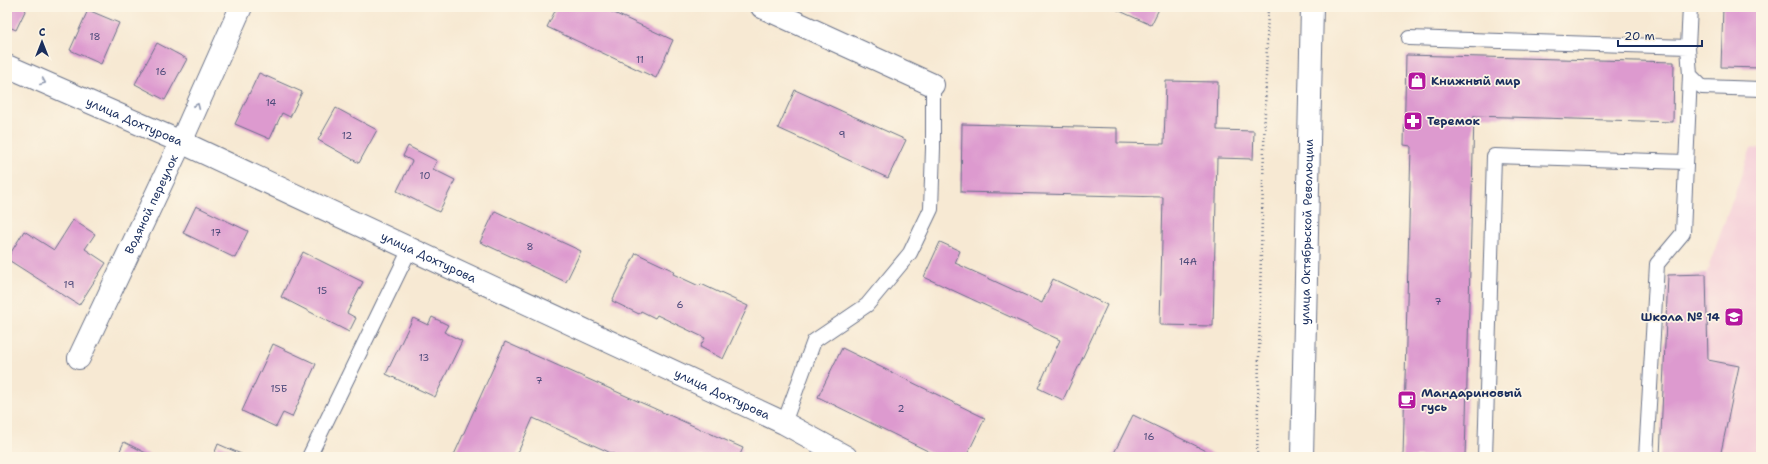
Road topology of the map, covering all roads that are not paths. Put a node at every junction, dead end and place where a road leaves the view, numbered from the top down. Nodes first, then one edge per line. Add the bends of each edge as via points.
1 (241, 7) edge
2 (762, 7) edge
3 (1312, 7) edge
4 (1690, 7) edge
5 (1409, 38) dead end
6 (1688, 47) junction
7 (7, 66) edge
8 (1690, 75) junction
9 (932, 85) joint
10 (1761, 89) edge
11 (181, 142) junction
12 (1686, 162) junction
13 (410, 248) junction
14 (79, 358) dead end
15 (784, 424) junction
16 (309, 457) edge
17 (846, 457) edge
18 (1302, 457) edge
19 (1485, 457) edge
20 (1646, 457) edge

11 -> 1 street, Водяной переулок
2 - 9 street
3 - 18 street, улица Октябрьской Революции
4 - 6 lane
5 - 6 lane
6 - 8 lane
7 -> 11 street, улица Дохтурова
8 - 10 lane via 1702,87
8 - 12 lane
9 - 15 lane via 931,209 910,253 867,305 814,341
11 - 13 street, улица Дохтурова
11 - 14 street, Водяной переулок
12 - 19 lane via 1494,156
12 - 20 lane via 1683,233 1657,264
13 - 15 street, улица Дохтурова
13 - 16 lane
15 - 17 street, улица Дохтурова

